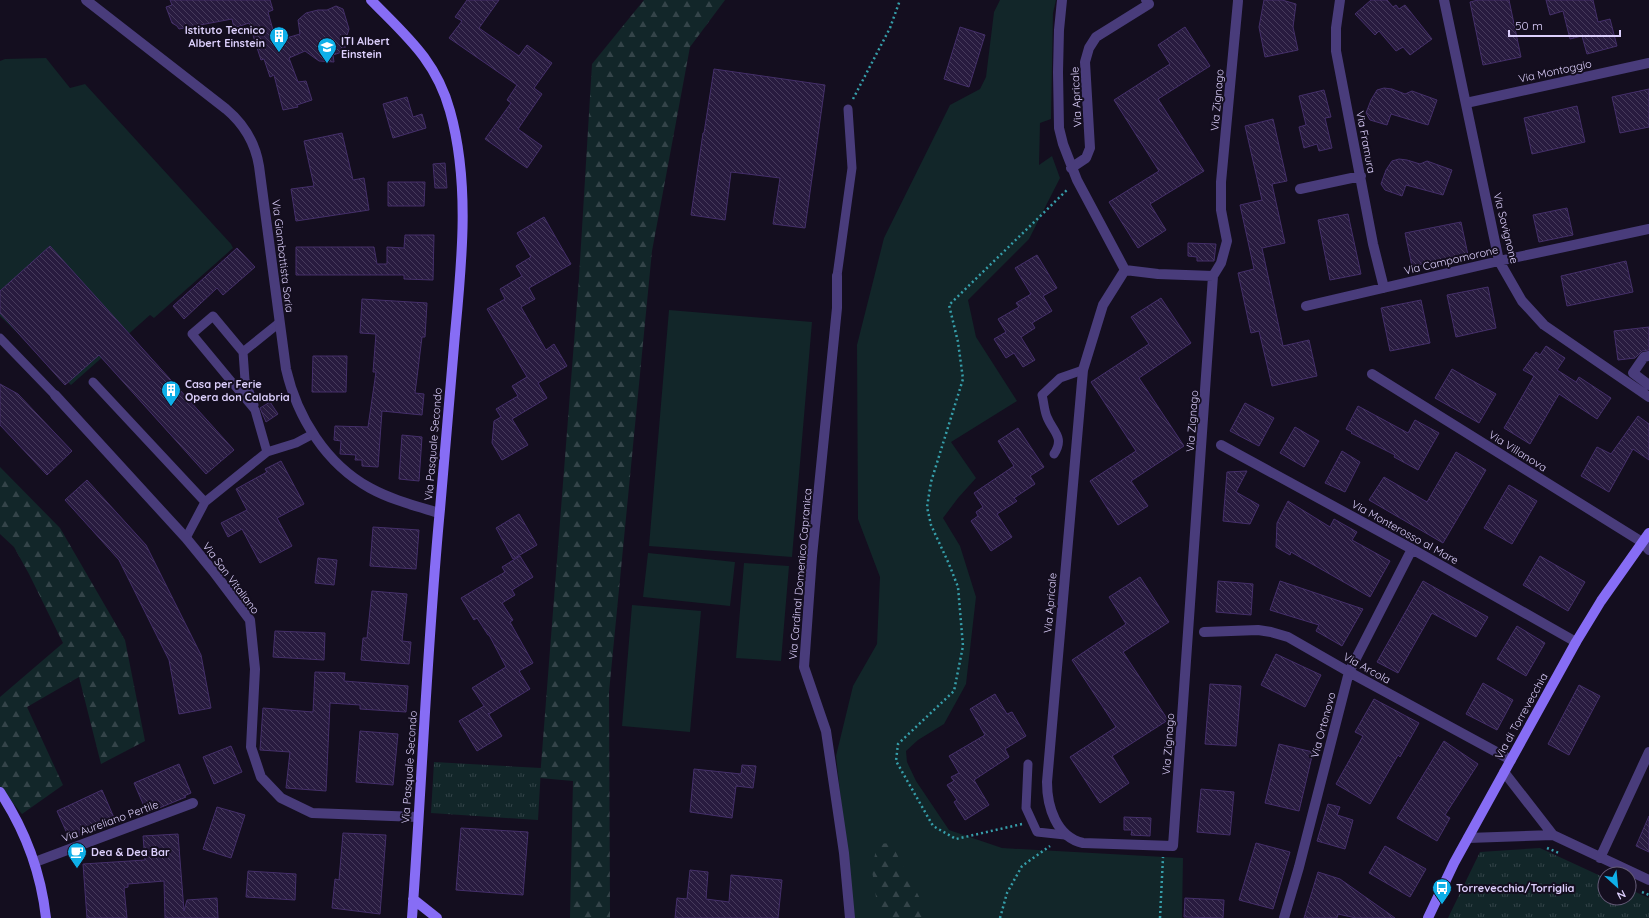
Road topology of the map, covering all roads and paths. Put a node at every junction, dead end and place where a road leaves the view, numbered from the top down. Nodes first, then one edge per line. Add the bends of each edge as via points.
1 (86, 0) edge
2 (372, 0) edge
3 (900, 0) edge
4 (1062, 0) edge
5 (1146, 0) edge
6 (1340, 0) edge
7 (1444, 0) edge
8 (1238, 1) dead end
9 (1649, 63) edge
10 (1466, 103) junction
11 (848, 109) joint
12 (1071, 168) junction
13 (1361, 176) junction
14 (1077, 180) junction
15 (1300, 189) dead end
16 (1649, 229) edge
17 (1499, 261) junction
18 (1125, 270) junction
19 (837, 276) joint
20 (1213, 276) junction
21 (1384, 288) junction
22 (1306, 306) dead end
23 (279, 323) junction
24 (0, 338) edge
25 (243, 352) junction
26 (1649, 356) edge
27 (1083, 370) junction
28 (1372, 374) dead end
29 (93, 382) dead end
30 (1649, 385) edge
31 (55, 395) joint
32 (1649, 397) edge
33 (255, 410) junction
34 (313, 434) junction
35 (1222, 445) dead end
36 (267, 452) junction
37 (1054, 454) dead end
38 (204, 502) junction
39 (439, 513) junction
40 (1649, 533) edge
41 (186, 538) junction
42 (1646, 546) edge
43 (1412, 549) junction
44 (1204, 632) dead end
45 (1576, 642) junction
46 (1349, 672) junction
47 (1649, 752) edge
48 (1511, 760) junction
49 (1028, 764) dead end
50 (1504, 772) junction
51 (0, 792) edge
52 (193, 803) dead end
53 (418, 817) junction
54 (1033, 822) junction
55 (1066, 835) junction
56 (1553, 836) junction
57 (1468, 838) junction
58 (1168, 846) junction
59 (1543, 846) dead end
60 (1560, 854) dead end
61 (1600, 858) junction
62 (35, 862) junction
63 (1649, 880) edge
64 (413, 899) junction
65 (46, 918) edge
66 (412, 918) edge
67 (437, 918) edge
68 (850, 918) edge
69 (1000, 918) edge
70 (1160, 918) edge
71 (1284, 918) edge
72 (1428, 918) edge

1 - 23 street, Via Giambattista Soria via 232,114 247,132 259,166
2 - 39 street, Via Pasquale Secondo via 437,74 450,109 458,148 462,242
3 - 11 path via 890,28
4 - 12 street, Via Apricale via 1058,37 1060,128
5 - 12 street, Via Apricale via 1149,4 1096,37 1088,48 1085,62 1090,148 1086,158
6 - 13 street, Via Framura via 1336,51
7 - 10 street, Via Savignone
8 - 20 street, Via Zignago via 1221,182 1221,210 1227,241 1221,263
9 - 10 street, Via Montoggio
10 - 17 street, Via Savignone
11 - 19 lane via 852,168
12 - 14 street, Via Apricale
13 - 15 street
13 - 21 street, Via Framura
14 - 18 street, Via Apricale
14 - 54 path via 949,305 963,379 931,482 927,507 931,525 958,587 963,646 954,691 898,744 896,761 933,826 956,839
16 - 17 street, Via Campomorone
17 - 21 street, Via Campomorone
17 - 32 street, Via Savignone via 1522,301 1540,321
18 - 20 street
18 - 27 street, Via Apricale via 1103,305
19 - 68 street, Via Cardinal Domenico Capranica via 837,308 812,556 804,667 826,731 844,853
20 - 58 street, Via Zignago
21 - 22 street, Via Campomorone
23 - 25 lane
23 - 34 street, Via Giambattista Soria via 288,381
24 - 31 lane
25 - 33 lane via 245,380
25 - 33 lane via 213,316 192,334
26 - 30 street via 1644,357 1633,373
27 - 37 lane via 1060,378 1042,395 1047,417 1058,435 1058,447
27 - 55 street, Via Apricale via 1047,782 1052,810
28 - 42 street, Via Villanova
29 - 38 lane
31 - 41 street, Via San Vitaliano
33 - 36 lane
34 - 36 lane via 296,443
34 - 39 street, Via Giambattista Soria via 337,463 364,484 400,501
35 - 43 street, Via Monterosso al Mare
36 - 38 lane
38 - 41 lane
39 - 53 street, Via Pasquale Secondo
40 - 42 street, Via di Torrevecchia
41 - 53 street, Via San Vitaliano via 250,620 255,669 251,747 261,777 281,798 312,813
42 - 45 street, Via di Torrevecchia via 1601,601
43 - 45 street, Via Monterosso al Mare
43 - 46 street, Via Ortonovo
44 - 46 street, Via Arcola via 1272,632 1296,641
45 - 48 street, Via di Torrevecchia
46 - 48 street, Via Arcola
46 - 71 street, Via Ortonovo
47 - 61 street
48 - 50 street, Via di Torrevecchia
49 - 54 lane via 1026,808
50 - 56 street
50 - 57 street, Via di Torrevecchia
51 - 62 street
52 - 62 street, Via Aureliano Pertile
53 - 64 street, Via Pasquale Secondo
54 - 55 lane via 1037,832
55 - 58 street via 1083,843
55 - 69 path via 1022,866 1007,893
56 - 57 street
56 - 61 street
57 - 72 street, Via di Torrevecchia
58 - 70 path
59 - 60 path
61 - 63 street
62 - 65 street
64 - 66 street, Via Pasquale Secondo
64 - 67 street

